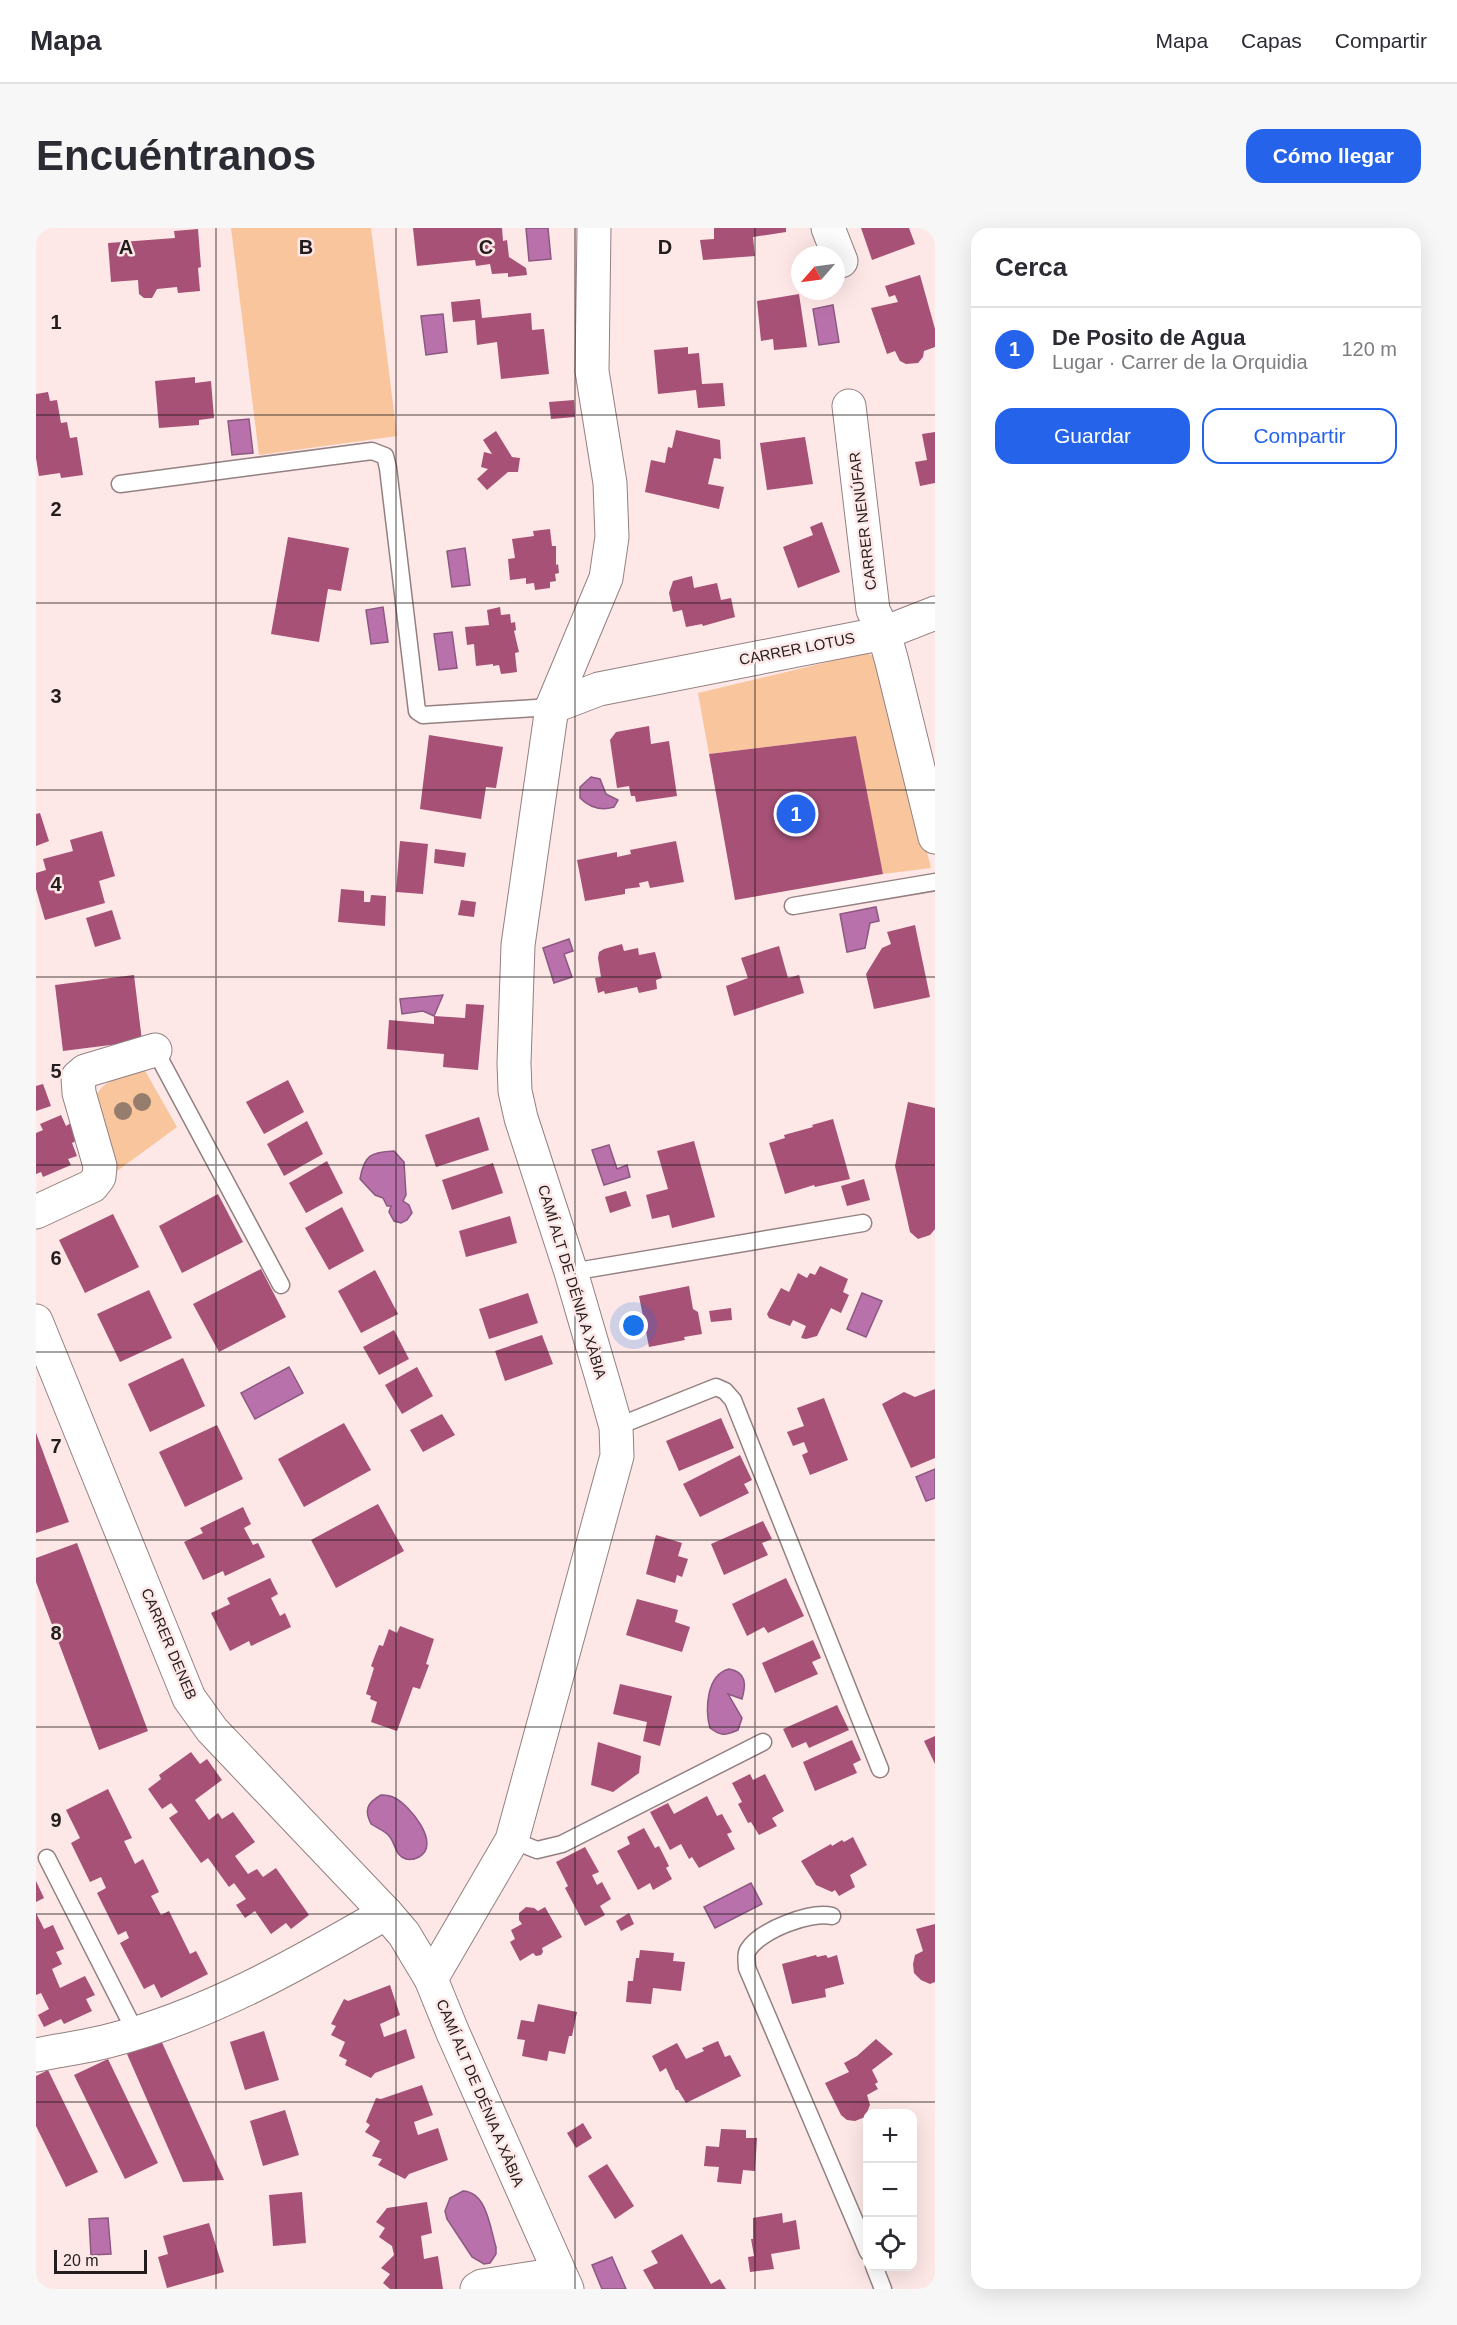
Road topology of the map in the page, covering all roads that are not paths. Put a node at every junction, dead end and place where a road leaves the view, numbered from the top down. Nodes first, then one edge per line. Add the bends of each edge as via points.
1 (594, 228) edge
2 (828, 228) edge
3 (835, 246) edge
4 (849, 406) dead end
5 (120, 484) dead end
6 (935, 613) edge
7 (884, 633) junction
8 (552, 707) junction
9 (929, 781) edge
10 (935, 837) edge
11 (935, 882) edge
12 (794, 906) dead end
13 (155, 1050) joint
14 (36, 1212) edge
15 (863, 1223) dead end
16 (571, 1272) junction
17 (281, 1285) dead end
18 (36, 1321) edge
19 (616, 1427) junction
20 (763, 1742) dead end
21 (880, 1769) dead end
22 (512, 1840) junction
23 (47, 1858) dead end
24 (386, 1913) junction
25 (832, 1916) dead end
26 (431, 1979) junction
27 (136, 2033) junction
28 (36, 2055) edge
29 (863, 2243) edge
30 (876, 2271) edge
31 (563, 2282) edge
32 (477, 2289) edge
33 (883, 2289) edge

1 - 8 street, CAMÍ ALT DE DÉNIA A XÀBIA via 592,371 610,483 612,537 606,578
2 - 3 street
4 - 7 street, CARRER NENÚFAR via 873,610
5 - 8 lane via 372,451 385,456 417,711 423,715
6 - 7 street, CARRER LOTUS
7 - 8 street, CARRER LOTUS via 599,689
7 - 9 street
8 - 16 street, CAMÍ ALT DE DÉNIA A XÀBIA via 520,924 514,1062 521,1118
9 - 10 street
11 - 12 lane
13 - 14 street via 85,1071 78,1077 100,1166 99,1177 92,1186
13 - 17 lane
15 - 16 lane
16 - 19 street, CAMÍ ALT DE DÉNIA A XÀBIA
18 - 24 street, CARRER DENEB via 189,1698 212,1730
19 - 21 lane via 716,1387 733,1400
19 - 22 street, CAMÍ ALT DE DÉNIA A XÀBIA via 615,1465
20 - 22 lane via 562,1844 537,1850
22 - 26 street, CAMÍ ALT DE DÉNIA A XÀBIA
23 - 27 lane
24 - 26 street, CARRER DENEB via 404,1934
24 - 27 street via 273,1976 187,2016
25 - 29 lane via 817,1915 777,1928 749,1948 747,1968
26 - 31 street, CAMÍ ALT DE DÉNIA A XÀBIA
27 - 28 street
30 - 33 lane
31 - 32 street

